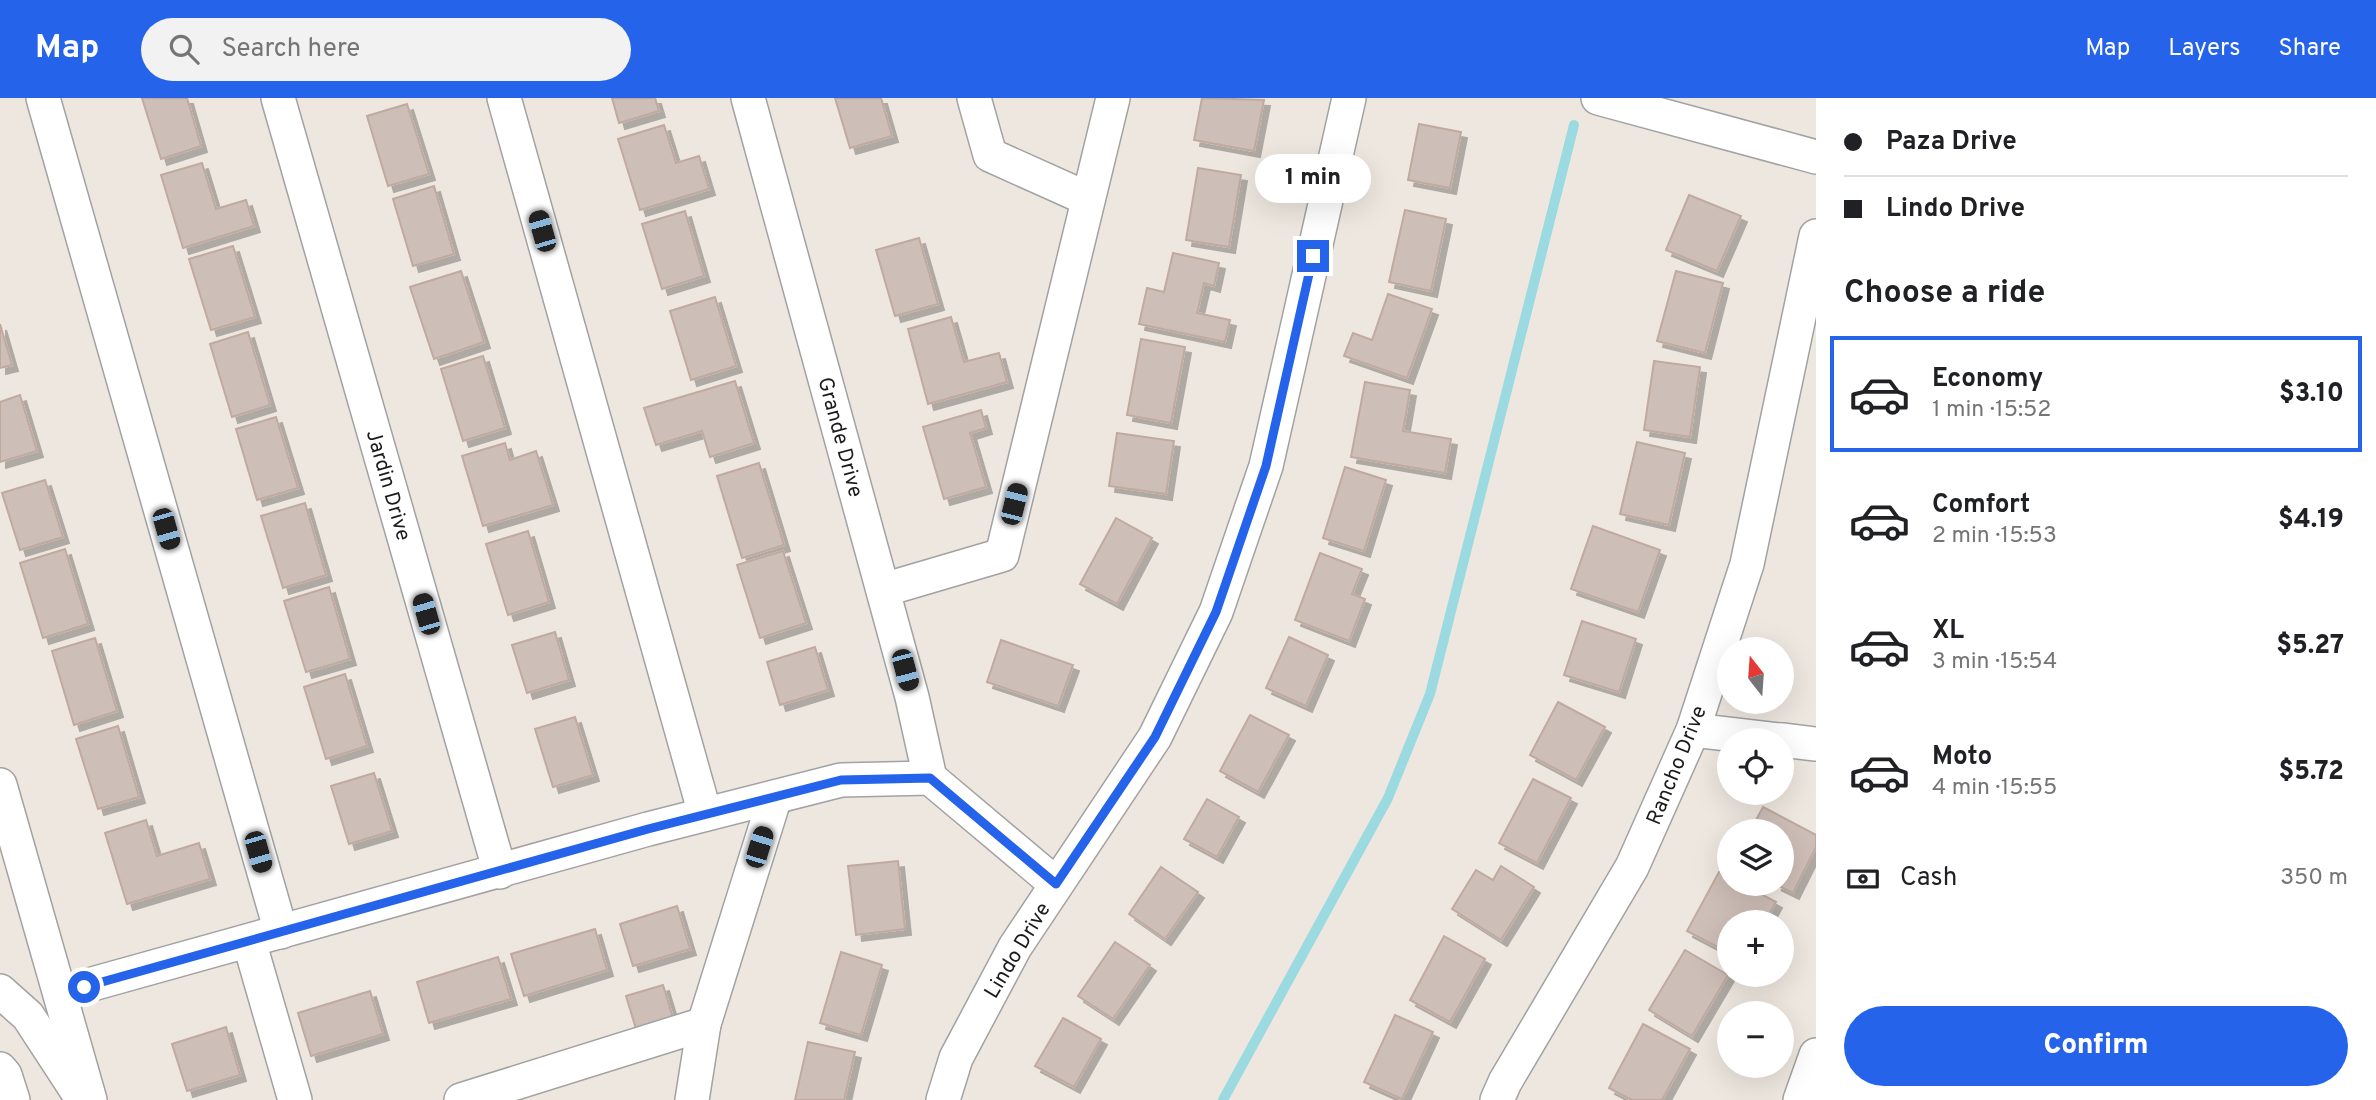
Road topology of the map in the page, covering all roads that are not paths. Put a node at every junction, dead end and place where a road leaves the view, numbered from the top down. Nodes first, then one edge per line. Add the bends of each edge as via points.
1 (43, 98) edge
2 (278, 98) edge
3 (504, 98) edge
4 (748, 98) edge
5 (974, 98) edge
6 (1113, 98) edge
7 (1349, 98) edge
8 (1598, 98) edge
9 (1816, 157) edge
10 (1088, 199) junction
11 (1816, 236) edge
12 (883, 590) junction
13 (1693, 730) junction
14 (1717, 733) edge
15 (1794, 741) edge
16 (1816, 744) edge
17 (930, 778) junction
18 (0, 785) edge
19 (775, 797) junction
20 (705, 814) junction
21 (500, 872) junction
22 (14, 884) edge
23 (1056, 884) junction
24 (281, 932) junction
25 (249, 941) junction
26 (0, 991) edge
27 (60, 993) junction
28 (704, 1024) junction
29 (1816, 1055) edge
30 (0, 1069) edge
31 (13, 1100) edge
32 (82, 1100) edge
33 (90, 1100) edge
34 (295, 1100) edge
35 (461, 1100) edge
36 (692, 1100) edge
37 (943, 1100) edge
38 (1497, 1100) edge
39 (1800, 1100) edge

1 - 24 street
2 - 21 street, Jardin Drive
3 - 20 street
4 - 12 street, Grande Drive
5 - 10 street via 990,155
6 - 10 street
7 - 23 street, Lindo Drive via 1266,466 1216,612 1155,737
8 - 9 street
10 - 12 street via 1002,555
11 - 13 street, Rancho Drive via 1747,564
12 - 17 street, Grande Drive
13 - 14 street
13 - 38 street, Rancho Drive via 1632,867
15 - 16 street
17 - 19 street via 841,780
17 - 23 street
18 - 22 street
19 - 20 street
19 - 28 street
20 - 21 street
21 - 24 street
22 - 27 street
23 - 37 street, Lindo Drive via 1015,947 962,1046
24 - 25 street
25 - 27 street
25 - 34 street
26 - 32 street via 28,1016
27 - 33 street
28 - 35 street
28 - 36 street
29 - 39 street
30 - 31 street

